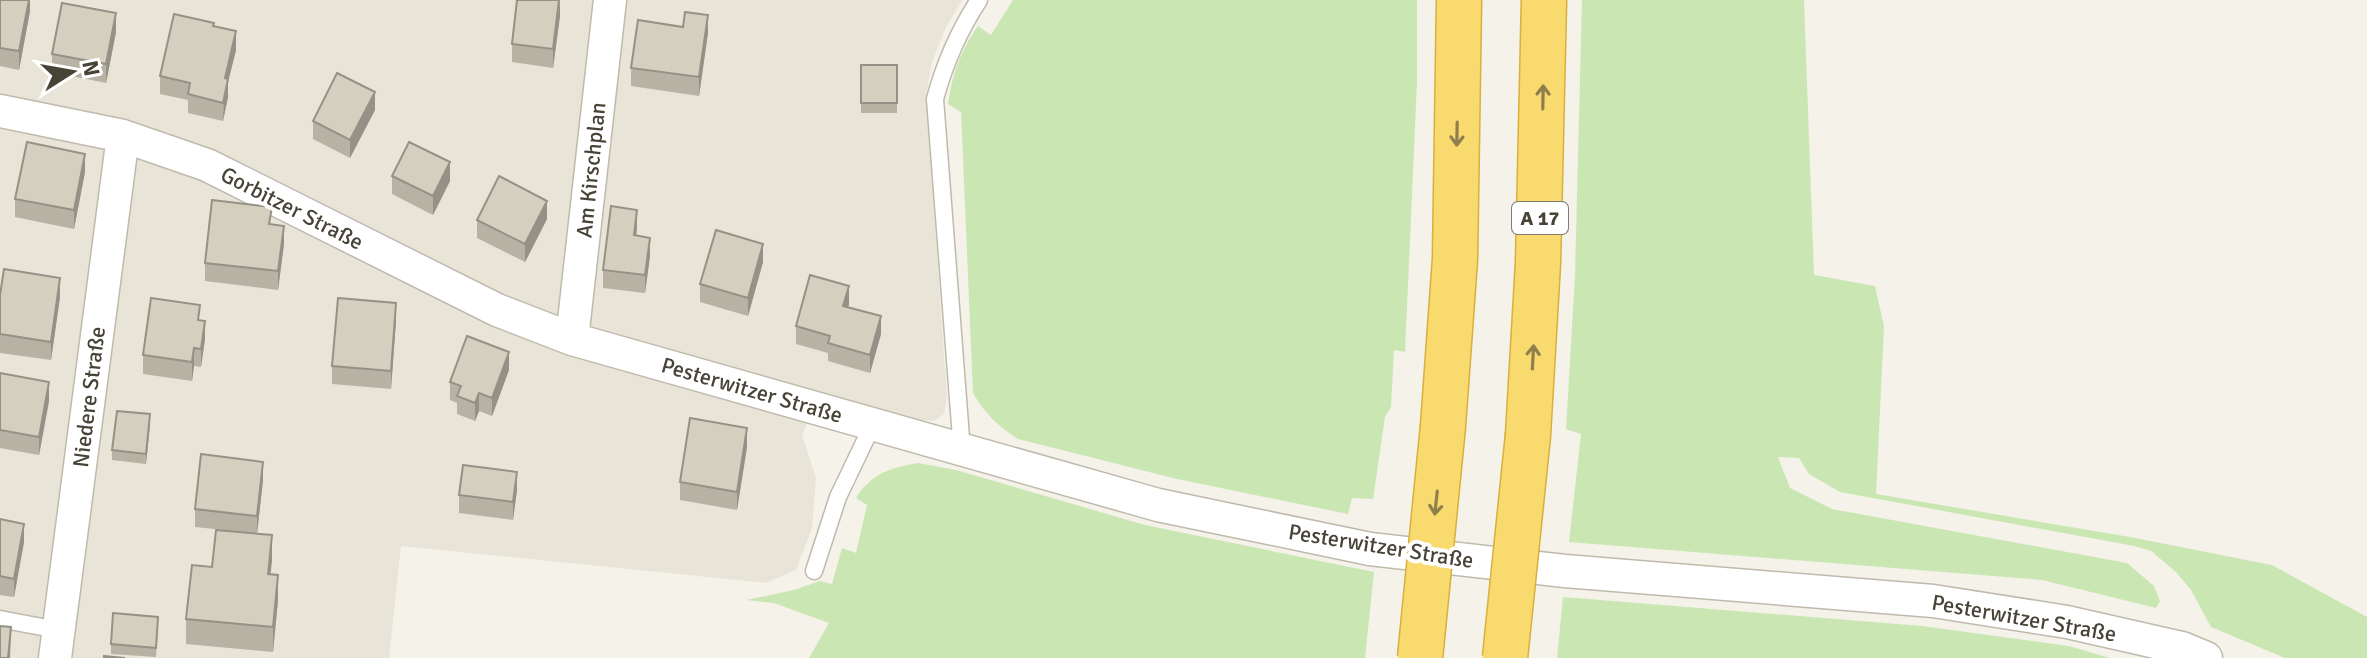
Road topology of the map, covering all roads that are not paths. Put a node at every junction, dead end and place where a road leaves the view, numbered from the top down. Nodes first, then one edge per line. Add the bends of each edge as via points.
1 (610, 0) edge
2 (979, 0) edge
3 (1459, 0) edge
4 (1544, 0) edge
5 (0, 111) edge
6 (123, 136) junction
7 (572, 339) junction
8 (873, 424) junction
9 (962, 451) junction
10 (814, 571) dead end
11 (0, 619) edge
12 (57, 644) edge
13 (1420, 658) edge
14 (1505, 658) edge
15 (2206, 658) edge

1 - 7 street, Am Kirschplan
2 - 9 lane via 954,41 935,99
3 -> 13 highway, bridge via 1455,259
14 -> 4 highway, A 17, bridge via 1528,435
5 - 6 street, Gorbitzer Straße
6 - 7 street, Gorbitzer Straße via 207,165 497,310
6 - 12 street, Niedere Straße
7 - 8 street, Pesterwitzer Straße
8 - 9 street, Pesterwitzer Straße
8 - 10 lane via 838,497
9 - 15 street, Pesterwitzer Straße via 1158,505 1370,549 1933,601 2067,622
11 - 12 lane

